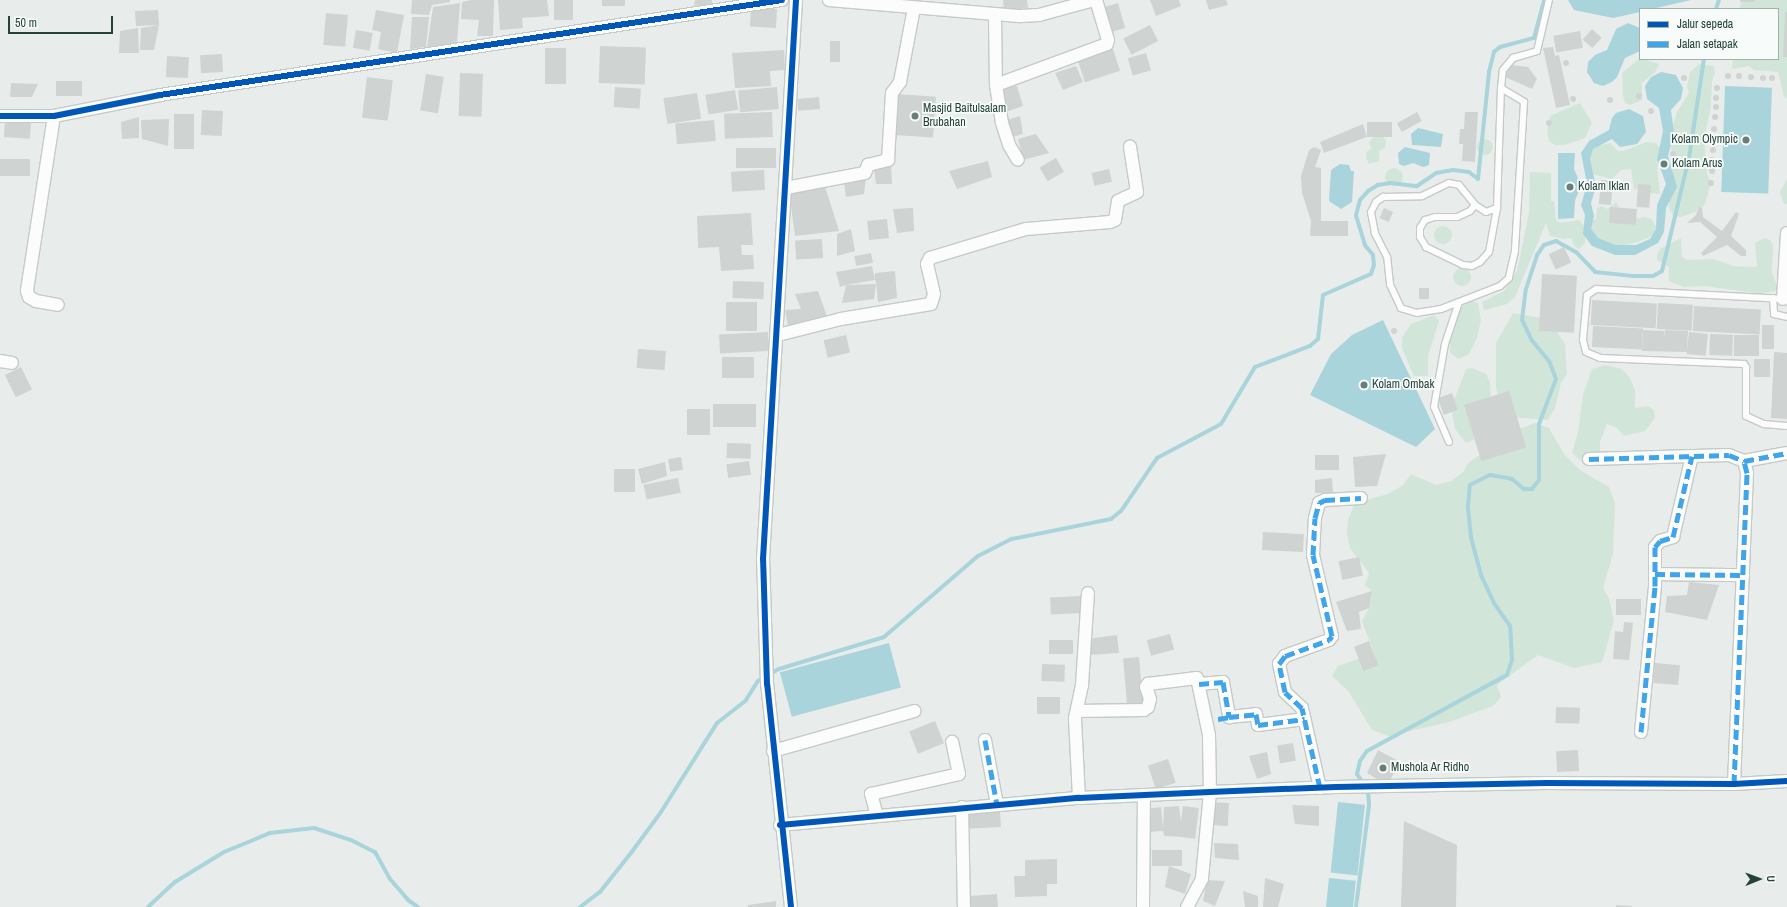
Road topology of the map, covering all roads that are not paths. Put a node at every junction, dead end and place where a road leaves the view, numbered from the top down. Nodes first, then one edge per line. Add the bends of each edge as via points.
1 (782, 0) edge
2 (796, 0) edge
3 (829, 0) edge
4 (1095, 0) edge
5 (1549, 0) edge
6 (931, 5) edge
7 (914, 8) junction
8 (995, 16) junction
9 (996, 85) junction
10 (1500, 88) junction
11 (0, 116) edge
12 (54, 116) junction
13 (1130, 147) dead end
14 (1018, 160) dead end
15 (786, 188) junction
16 (1475, 205) junction
17 (1497, 208) junction
18 (1787, 233) edge
19 (1781, 298) edge
20 (1459, 302) junction
21 (58, 306) dead end
22 (1787, 317) edge
23 (778, 335) junction
24 (1787, 426) edge
25 (1449, 442) dead end
26 (1787, 453) edge
27 (1692, 456) junction
28 (1589, 459) dead end
29 (1744, 461) junction
30 (1361, 498) dead end
31 (1655, 574) junction
32 (1743, 575) junction
33 (1088, 593) dead end
34 (1199, 684) junction
35 (914, 711) dead end
36 (1077, 711) junction
37 (1305, 719) junction
38 (1640, 732) dead end
39 (985, 740) dead end
40 (952, 742) dead end
41 (773, 751) junction
42 (1787, 781) edge
43 (1734, 784) junction
44 (1320, 788) junction
45 (1210, 792) junction
46 (1144, 795) junction
47 (1079, 798) junction
48 (997, 804) junction
49 (962, 807) junction
50 (877, 816) junction
51 (780, 825) junction
52 (791, 907) edge
53 (964, 907) edge
54 (1143, 907) edge
55 (1187, 907) edge

1 - 12 street via 160,95
2 - 15 street
3 - 7 street
4 - 8 street via 1040,15
4 - 9 street via 1108,40 1107,44
5 - 10 lane via 1537,50 1513,58 1503,70
6 - 7 street
6 - 8 street
7 - 15 street via 900,82 892,94 888,160 868,165 865,174
8 - 9 street
9 - 14 street via 1004,135
10 - 17 lane
10 - 20 lane via 1524,102 1513,264 1509,278 1500,286
11 - 12 street
12 - 21 street via 28,291 29,297 36,302
13 - 23 street via 1137,192 1118,201 1115,220 1026,229 930,258 927,262 934,294 932,304 841,319
15 - 23 street
16 - 17 lane via 1486,212
16 - 17 lane via 1470,211 1457,217 1424,220 1420,228 1420,237 1426,247 1463,265 1472,266 1480,262 1488,252
16 - 20 lane via 1459,185 1449,183 1422,196 1383,197 1376,202 1371,212 1375,233 1387,257 1390,284 1401,308 1417,312 1441,309
18 - 19 street
19 - 22 lane via 1774,314
19 - 24 lane via 1596,289 1587,295 1583,340 1586,352 1600,358 1744,364 1746,416 1764,424
20 - 25 lane via 1444,344 1434,407 1442,431
23 - 41 street via 764,506 763,559 767,684
26 - 29 street
27 - 28 street
27 - 29 street via 1729,455
27 - 31 street via 1673,537 1660,541 1655,548
29 - 32 street via 1747,473
30 - 37 street via 1325,500 1319,503 1317,508 1313,555 1332,636 1330,640 1285,656 1279,664 1285,692 1302,708
31 - 32 street
31 - 38 street
32 - 43 street
33 - 36 street via 1082,685
34 - 36 street via 1195,677 1148,684 1146,687 1150,699 1148,707 1144,710
34 - 37 street via 1223,682 1223,718 1256,714 1258,725
34 - 45 street via 1209,735
35 - 41 street
36 - 47 street via 1075,718
37 - 44 street
39 - 48 street
40 - 50 street via 959,774 875,792 871,797
41 - 51 street
42 - 43 street
43 - 44 street
44 - 45 street
45 - 46 street
45 - 55 street via 1202,879
46 - 47 street
46 - 54 street
47 - 48 street
48 - 49 street
49 - 50 street
49 - 53 street
50 - 51 street
51 - 52 street

